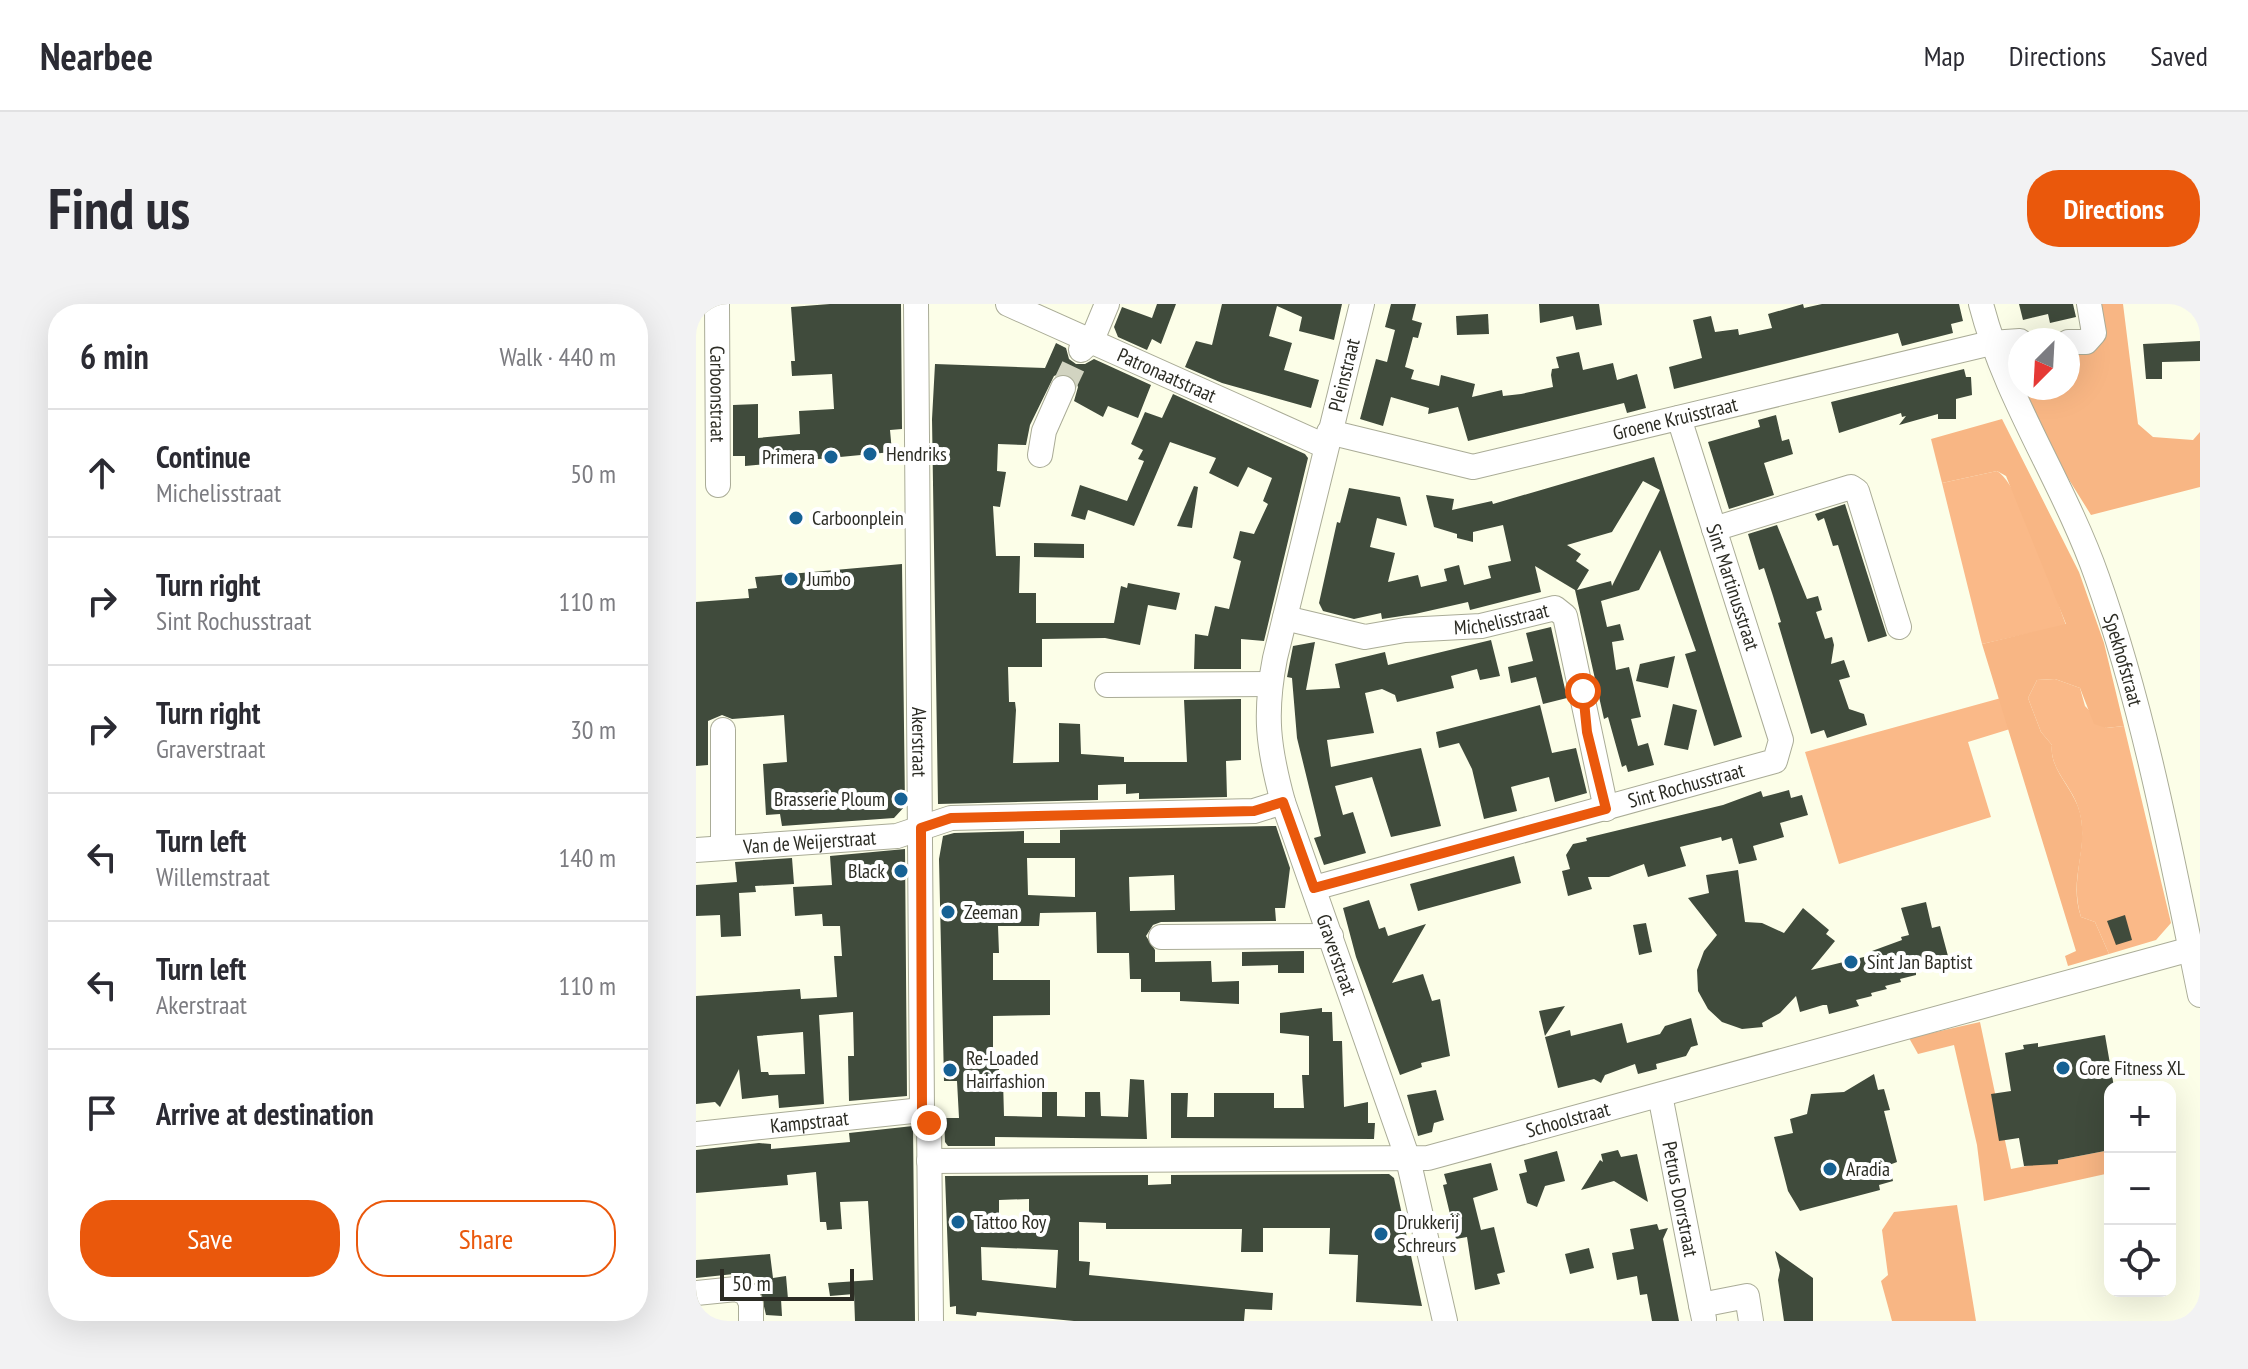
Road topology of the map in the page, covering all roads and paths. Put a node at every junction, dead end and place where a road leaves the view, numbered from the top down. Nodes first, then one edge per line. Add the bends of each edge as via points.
1 (717, 304) edge
2 (916, 304) edge
3 (1008, 304) edge
4 (1107, 304) edge
5 (1362, 304) edge
6 (1981, 304) edge
7 (2089, 304) edge
8 (2008, 342) edge
9 (2080, 342) edge
10 (1991, 343) junction
11 (1086, 346) junction
12 (1063, 388) tunnel mouth
13 (1679, 418) junction
14 (1327, 439) junction
15 (1040, 455) dead end
16 (718, 485) dead end
17 (1714, 529) junction
18 (1285, 618) junction
19 (1899, 627) dead end
20 (1270, 684) junction
21 (1107, 685) dead end
22 (723, 730) dead end
23 (1778, 756) joint
24 (1283, 802) junction
25 (1606, 809) junction
26 (921, 828) junction
27 (723, 848) junction
28 (696, 850) edge
29 (1314, 888) junction
30 (1331, 936) junction
31 (1161, 937) dead end
32 (2191, 949) junction
33 (2200, 995) edge
34 (1660, 1095) junction
35 (922, 1110) junction
36 (696, 1134) edge
37 (1408, 1159) junction
38 (929, 1161) junction
39 (696, 1293) edge
40 (1703, 1313) edge
41 (751, 1321) edge
42 (931, 1321) edge
43 (1445, 1321) edge
44 (1751, 1321) edge

1 - 16 street, Carboonstraat
2 - 26 street, Akerstraat
3 - 11 street, Patronaatstraat
4 - 11 street
5 - 14 street, Pleinstraat
6 - 10 street, Spekhofstraat
7 - 9 street via 2094,333
8 - 10 street, Groene Kruisstraat
10 - 13 street, Groene Kruisstraat
10 - 32 street, Spekhofstraat via 2098,581 2159,804
11 - 14 street, Patronaatstraat
12 - 15 street via 1044,431
13 - 14 street, Groene Kruisstraat via 1473,467
13 - 17 street, Sint Martinusstraat
14 - 18 street, Graverstraat
17 - 19 street via 1851,487 1857,491
17 - 23 street, Sint Martinusstraat via 1781,740
18 - 20 street, Graverstraat
18 - 25 street, Michelisstraat via 1365,637 1481,626 1555,608 1565,616
20 - 21 street
20 - 24 street, Graverstraat via 1269,751
22 - 27 street
23 - 25 street, Sint Rochusstraat via 1760,767
24 - 26 street, Van de Weijerstraat via 1254,811 951,818
24 - 29 street, Graverstraat
25 - 29 street, Sint Rochusstraat
26 - 27 street, Van de Weijerstraat via 897,836
26 - 35 street, Akerstraat
27 - 28 street, Van de Weijerstraat
29 - 30 street, Graverstraat
30 - 31 street
30 - 37 street, Graverstraat
32 - 33 street, Spekhofstraat
32 - 34 street, Schoolstraat
34 - 37 street, Schoolstraat
34 - 40 street, Petrus Dorrstraat
35 - 36 street, Kampstraat
35 - 38 street, Akerstraat via 929,1123
37 - 38 street, Schoolstraat
37 - 43 street, Graverstraat
38 - 42 street, Akerstraat
39 - 41 street via 746,1293
40 - 44 street, Petrus Dorrstraat via 1747,1296

